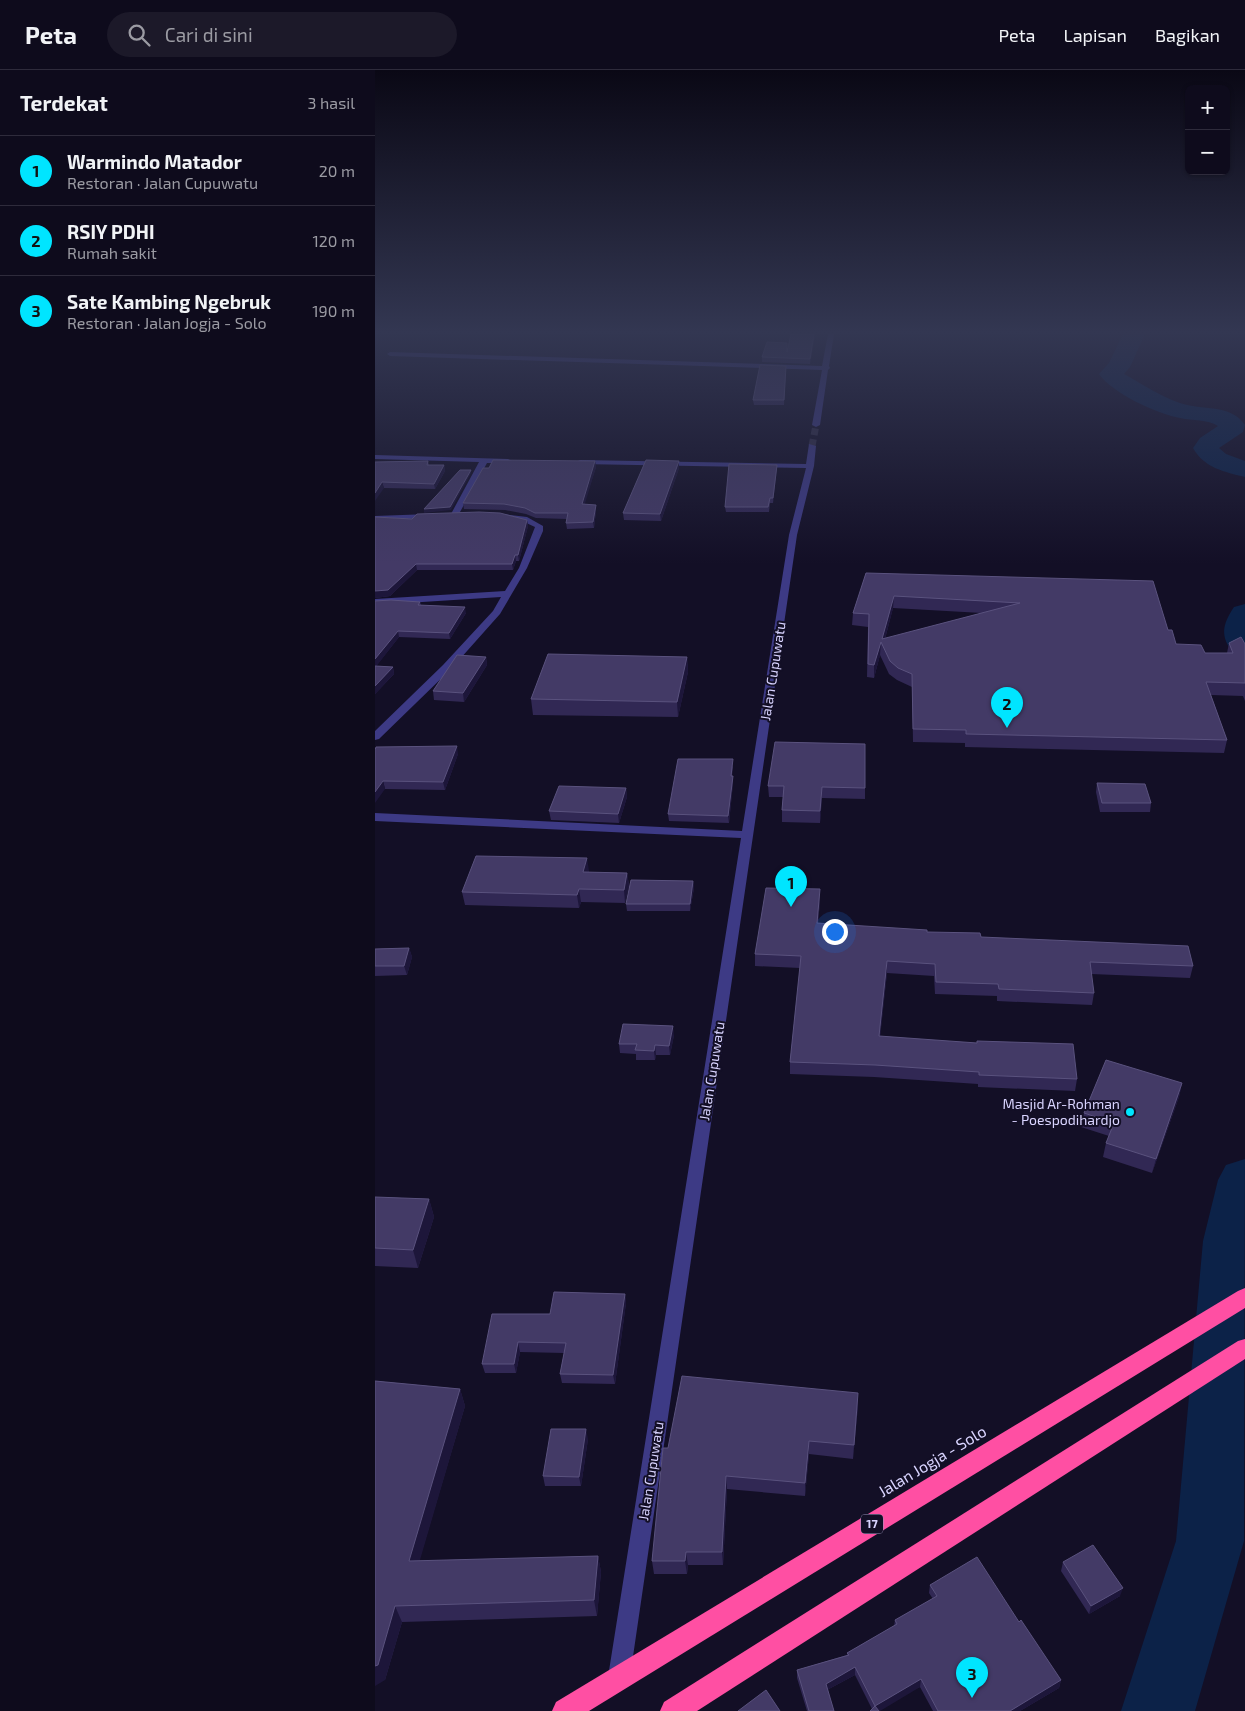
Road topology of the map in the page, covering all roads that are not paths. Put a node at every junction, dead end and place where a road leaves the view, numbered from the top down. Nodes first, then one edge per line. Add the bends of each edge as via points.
1 (819, 411) edge
2 (816, 425) tunnel mouth
3 (812, 446) tunnel mouth
4 (375, 457) edge
5 (484, 461) junction
6 (514, 461) edge
7 (573, 462) edge
8 (810, 466) junction
9 (446, 515) junction
10 (375, 518) edge
11 (507, 594) junction
12 (378, 602) edge
13 (375, 610) edge
14 (375, 737) edge
15 (375, 817) edge
16 (748, 835) junction
17 (1245, 1297) edge
18 (1245, 1348) edge
19 (619, 1677) junction
20 (565, 1711) edge
21 (673, 1711) edge

1 - 2 street
3 - 8 street, Jalan Cupuwatu
4 - 5 street
5 - 6 street
5 - 9 street
7 - 8 street
8 - 16 street, Jalan Cupuwatu via 793,535
9 - 10 street
9 - 11 street via 517,517 531,520 539,526 532,551
11 - 12 street
11 - 14 street via 497,612
12 - 13 street
15 - 16 street
16 - 19 street, Jalan Cupuwatu
17 - 19 highway, Jalan Jogja - Solo / 17
18 - 21 highway
19 - 20 highway, Jalan Jogja - Solo / 17

